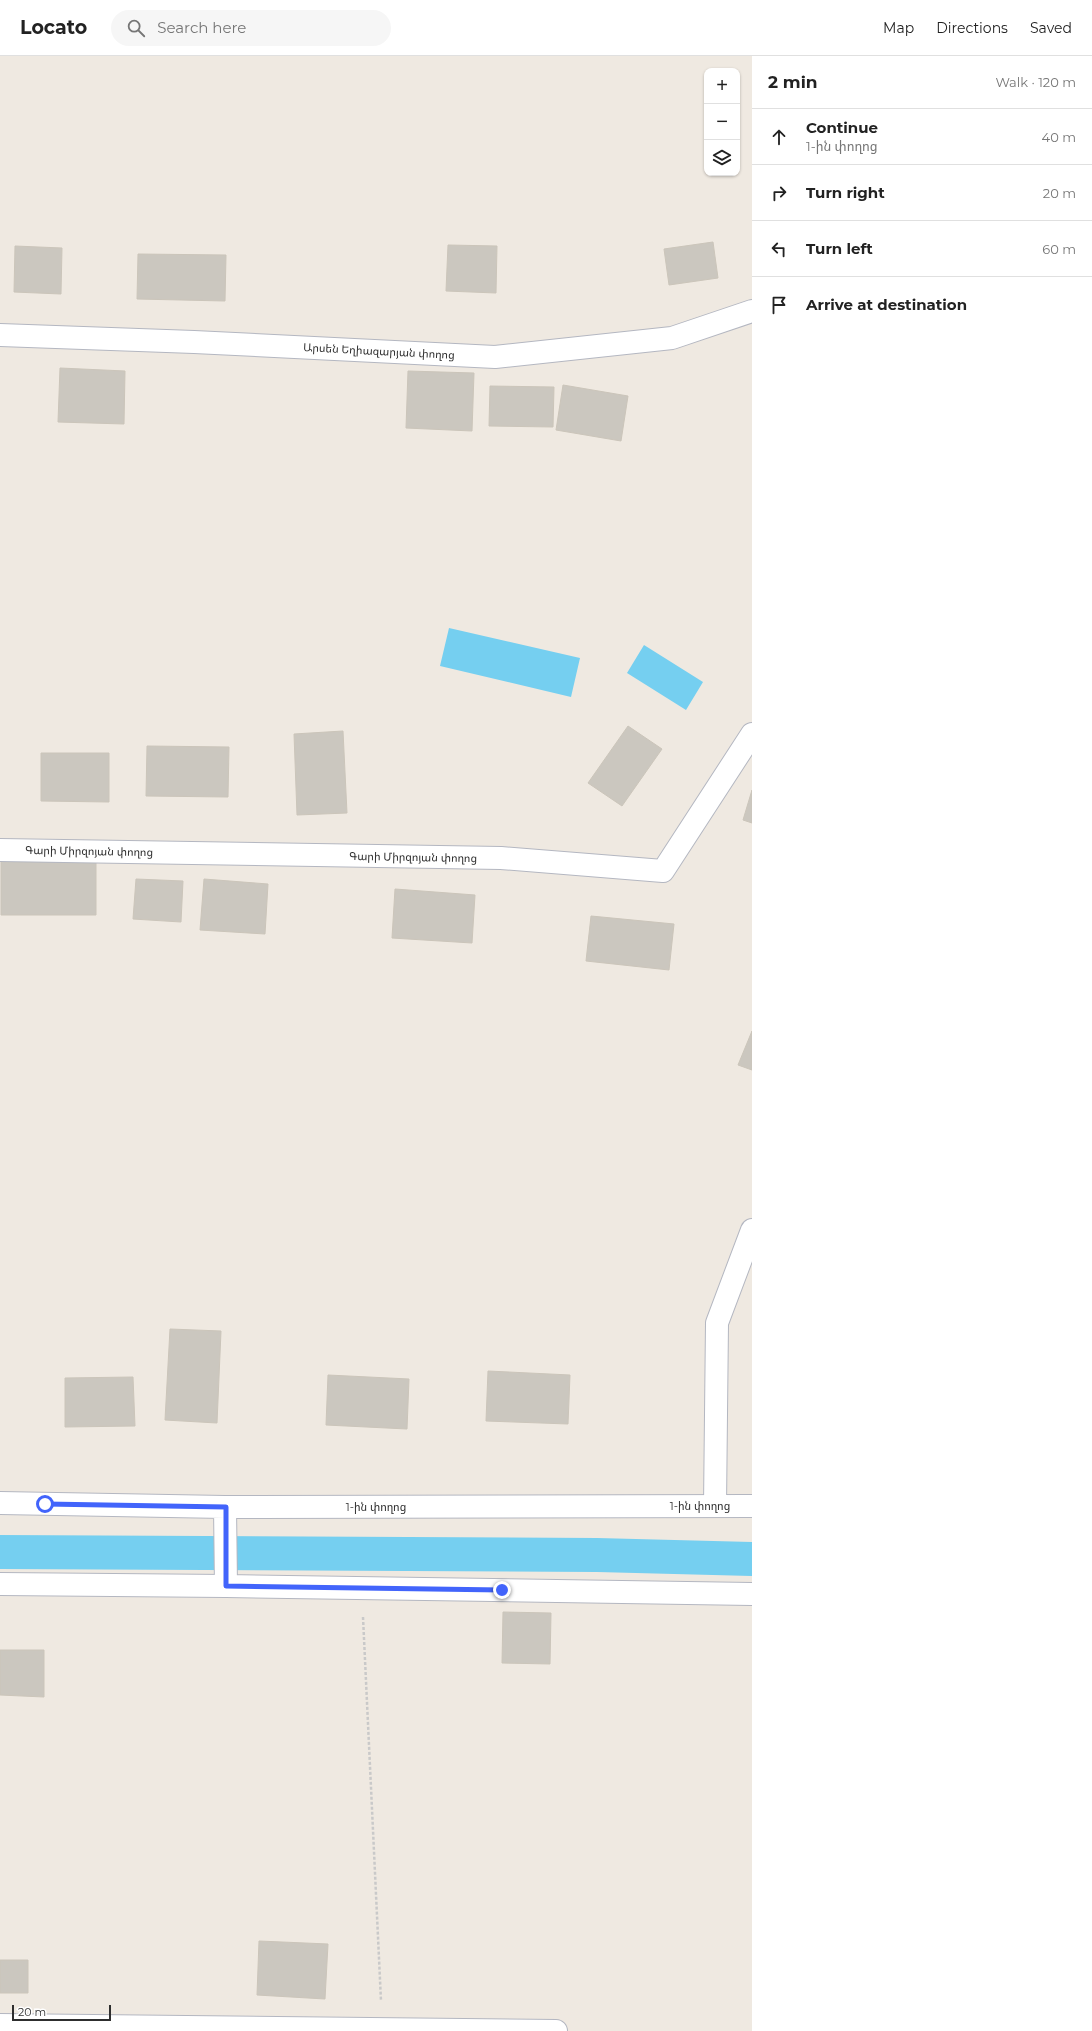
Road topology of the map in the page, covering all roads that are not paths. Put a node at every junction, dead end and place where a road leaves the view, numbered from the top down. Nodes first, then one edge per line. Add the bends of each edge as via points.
1 (752, 311) edge
2 (0, 335) edge
3 (752, 734) edge
4 (0, 850) edge
5 (752, 1230) edge
6 (0, 1503) edge
7 (715, 1506) junction
8 (752, 1506) edge
9 (226, 1507) junction
10 (0, 1584) edge
11 (226, 1586) junction
12 (752, 1594) edge
13 (0, 2025) edge
14 (556, 2031) edge

1 - 2 street, Արսեն Եղիազարյան փողոց via 672,338 495,357
3 - 4 street, Գարի Միրզոյան փողոց via 663,871 501,858
5 - 7 street via 717,1324
6 - 9 street, 1-ին փողոց
7 - 8 street, 1-ին փողոց
7 - 9 street, 1-ին փողոց
9 - 11 street
10 - 11 street
11 - 12 street
13 - 14 street

